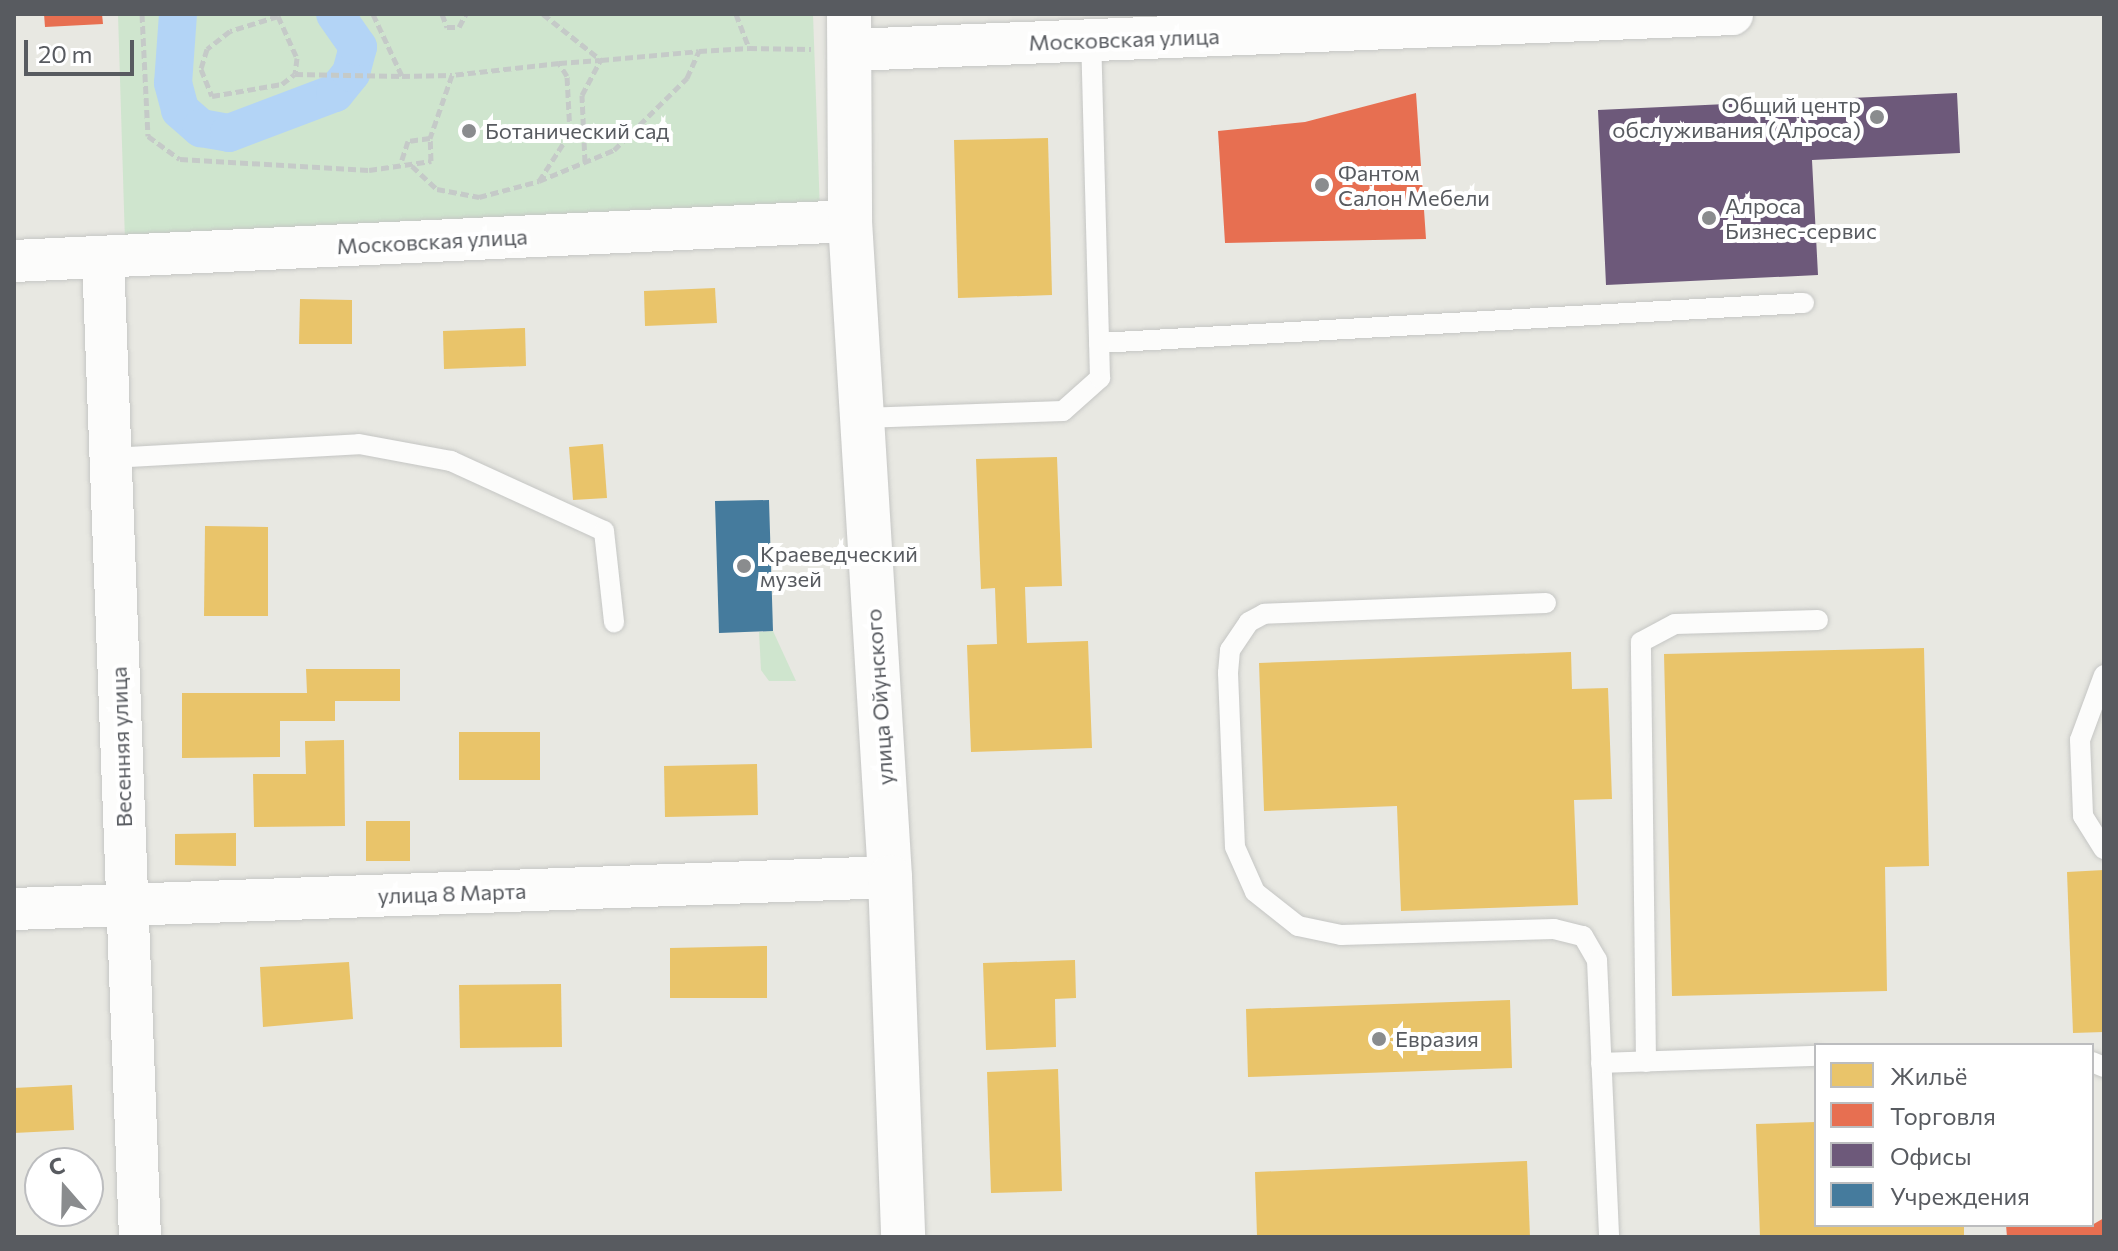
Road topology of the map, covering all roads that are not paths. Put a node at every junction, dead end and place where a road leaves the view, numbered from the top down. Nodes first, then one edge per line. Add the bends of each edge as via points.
1 (1732, 14) edge
2 (1590, 17) edge
3 (850, 32) edge
4 (1091, 40) junction
5 (850, 221) junction
6 (103, 257) junction
7 (14, 261) edge
8 (1804, 303) dead end
9 (1099, 343) junction
10 (862, 418) junction
11 (111, 458) junction
12 (1546, 603) dead end
13 (1818, 620) dead end
14 (614, 622) dead end
15 (2104, 675) edge
16 (2104, 849) edge
17 (890, 877) junction
18 (127, 905) junction
19 (14, 909) edge
20 (1814, 1056) edge
21 (1646, 1062) junction
22 (1601, 1063) junction
23 (140, 1237) edge
24 (903, 1237) edge
25 (1609, 1237) edge

1 - 2 street, Московская улица
2 - 4 street, Московская улица
3 - 4 street, Московская улица
3 - 5 main road, улица Ойунского
4 - 9 lane
5 - 6 street, Московская улица
5 - 10 main road, улица Ойунского
6 - 7 street, Московская улица
6 - 11 street, Весенняя улица
8 - 9 lane
9 - 10 lane via 1100,378 1063,411
10 - 17 main road, улица Ойунского
11 - 14 lane via 359,444 451,461 604,531
11 - 18 street, Весенняя улица
12 - 22 lane via 1264,614 1249,622 1230,650 1228,673 1235,847 1255,892 1298,926 1341,935 1554,929 1583,936 1597,960
13 - 21 lane via 1675,624 1641,642
15 - 16 lane via 2080,740 2083,816
17 - 18 street, улица 8 Марта
17 - 24 main road, улица Ойунского
18 - 19 street, улица 8 Марта
18 - 23 street, Весенняя улица
20 - 21 lane
21 - 22 lane
22 - 25 lane

